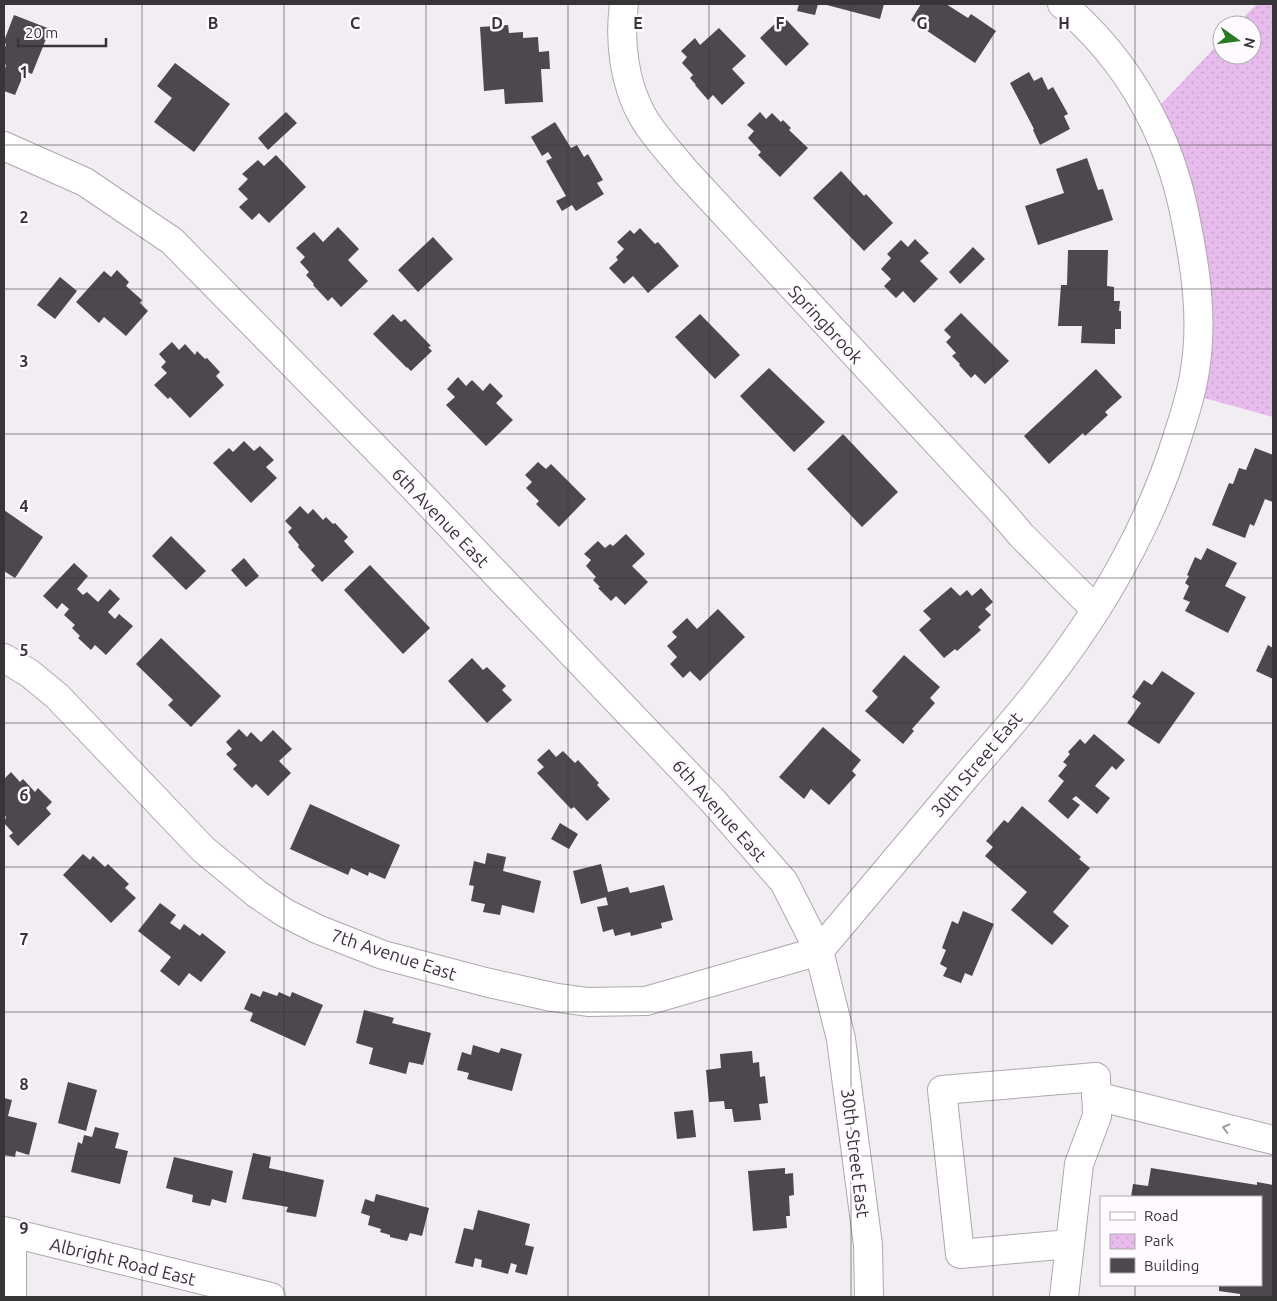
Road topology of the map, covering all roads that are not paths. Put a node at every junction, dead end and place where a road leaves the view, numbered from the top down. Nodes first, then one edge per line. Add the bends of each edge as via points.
1 (624, 4) edge
2 (1062, 4) edge
3 (4, 146) edge
4 (1096, 610) junction
5 (4, 658) edge
6 (819, 951) junction
7 (1096, 1096) junction
8 (1273, 1140) edge
9 (8, 1232) edge
10 (1069, 1244) junction
11 (12, 1297) edge
12 (271, 1297) edge
13 (869, 1297) edge
14 (1064, 1297) edge

1 - 4 street, Springbrook via 622,52 629,85 643,117 679,165 1022,536
2 - 4 street, 30th Street East via 1098,39 1140,96 1171,160 1194,264 1198,334 1188,404 1166,472 1136,540
3 - 6 street, 6th Avenue East via 85,182 172,240 713,801 784,882
4 - 6 street, 30th Street East via 1042,687
5 - 6 street, 7th Avenue East via 57,696 203,849 257,894 317,929 383,955 485,982 588,1002 646,1001
6 - 13 street, 30th Street East via 841,1039 868,1245
8 -> 7 street
7 - 10 street via 1097,1116 1079,1164
7 - 10 street via 1096,1077 942,1090 960,1254
9 - 11 street
9 - 12 street, Albright Road East
10 - 14 street

